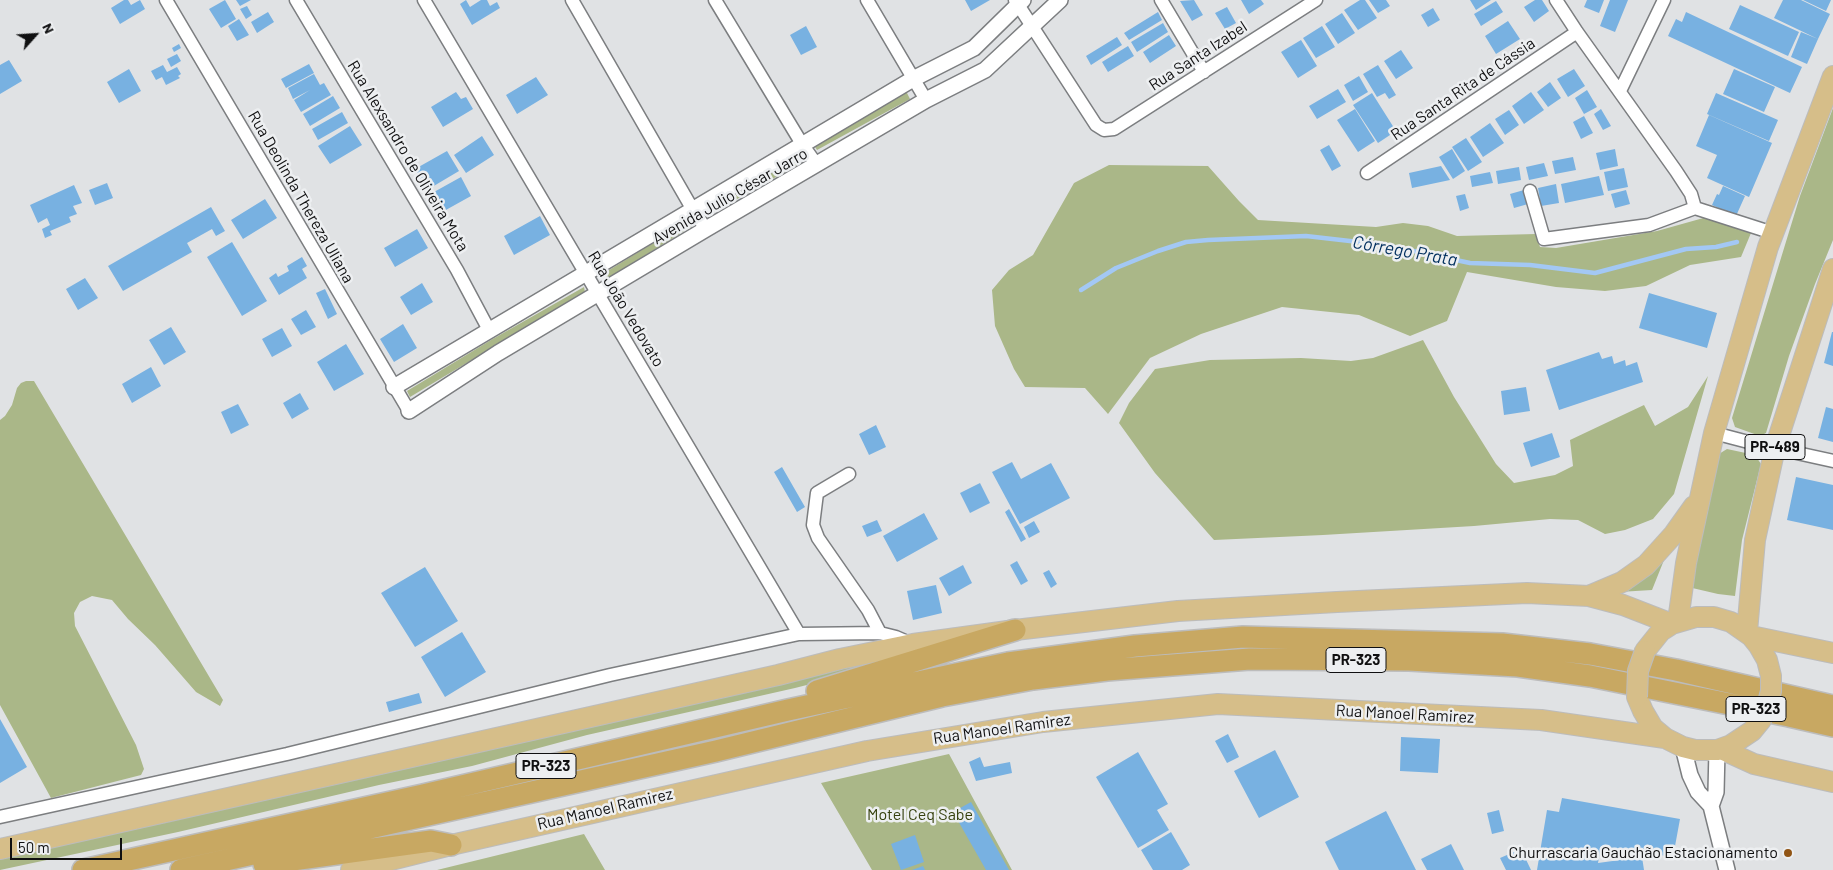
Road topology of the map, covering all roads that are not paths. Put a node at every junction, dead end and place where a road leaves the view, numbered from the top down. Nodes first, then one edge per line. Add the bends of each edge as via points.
1 (166, 0) edge
2 (296, 0) edge
3 (424, 0) edge
4 (572, 0) edge
5 (715, 0) edge
6 (867, 0) edge
7 (1060, 0) edge
8 (1161, 0) edge
9 (1316, 0) edge
10 (1556, 0) edge
11 (1664, 0) edge
12 (1019, 2) edge
13 (1032, 26) junction
14 (1577, 32) junction
15 (1204, 72) junction
16 (1833, 76) edge
17 (913, 79) junction
18 (1620, 91) junction
19 (926, 100) junction
20 (802, 144) junction
21 (817, 165) junction
22 (1367, 173) dead end
23 (1530, 191) dead end
24 (1696, 208) junction
25 (693, 210) junction
26 (706, 229) junction
27 (1773, 233) junction
28 (1833, 269) edge
29 (586, 273) junction
30 (598, 294) junction
31 (489, 330) junction
32 (394, 387) junction
33 (408, 411) joint
34 (1714, 433) junction
35 (1775, 448) junction
36 (1833, 461) edge
37 (849, 474) dead end
38 (1698, 500) junction
39 (1589, 596) junction
40 (1675, 623) junction
41 (1015, 630) junction
42 (880, 633) junction
43 (799, 634) junction
44 (1749, 634) junction
45 (913, 644) junction
46 (1833, 653) edge
47 (1833, 706) edge
48 (788, 710) junction
49 (1833, 726) edge
50 (1674, 743) junction
51 (1719, 749) junction
52 (1833, 782) edge
53 (1711, 806) junction
54 (0, 817) edge
55 (451, 844) junction
56 (0, 850) edge
57 (215, 863) junction
58 (83, 870) edge
59 (181, 870) edge
60 (351, 870) edge
61 (1726, 870) edge

1 - 32 street, Rua Deolinda Thereza Uliana
2 - 31 street, Rua Alexsandro de Oliveira Mota via 457,270
3 - 29 street, Rua João Vedovato
4 - 25 street
5 - 20 street
6 - 17 street
7 - 13 street, Avenida Julio César Jarro
8 - 15 street
9 - 15 street, Rua Santa Izabel
10 - 14 street
11 - 18 street
12 - 13 street
12 - 17 street, Avenida Julio César Jarro via 974,48
13 - 15 street, Rua Santa Izabel via 1096,125 1104,130 1114,129
13 - 19 street, Avenida Julio César Jarro via 985,70
14 - 18 street
14 - 22 street, Rua Santa Rita de Cássia
16 - 27 main road
17 - 19 street
17 - 20 street, Avenida Julio César Jarro
18 - 24 street via 1683,181
19 - 21 street, Avenida Julio César Jarro
20 - 21 street
20 - 25 street, Avenida Julio César Jarro
21 - 26 street, Avenida Julio César Jarro
23 - 24 street via 1544,240 1649,225
24 - 27 street
25 - 26 street
25 - 29 street, Avenida Julio César Jarro
26 - 30 street, Avenida Julio César Jarro
27 - 34 main road
28 - 35 main road, PR-489
29 - 30 street, Rua João Vedovato
29 - 31 street, Avenida Julio César Jarro
30 - 33 street, Avenida Julio César Jarro
30 - 43 street, Rua João Vedovato
31 - 32 street, Avenida Julio César Jarro
32 - 33 street, Rua Deolinda Thereza Uliana
34 - 35 street
34 - 38 main road
35 - 36 street
35 - 44 main road, PR-489 via 1755,540
37 - 42 street via 817,492 813,525 818,538 868,610
38 - 39 main road via 1646,565 1622,582
38 - 40 main road
39 - 40 main road
39 - 41 main road via 1527,593 1178,611
40 - 44 main road via 1696,617 1714,617 1731,622
40 - 50 main road, bridge via 1661,631 1645,651 1638,671 1637,697 1654,728
41 - 45 main road
41 - 48 highway via 803,695
42 - 43 street
42 - 45 street
43 - 54 street via 610,674 287,754
44 - 46 main road
44 - 51 main road, bridge via 1767,660 1771,691 1761,720 1752,731 1740,741
45 - 56 main road
47 - 48 highway, PR-323 via 1590,654 1502,644 1243,637 1135,646 1008,663
48 - 58 highway, PR-323
49 - 57 highway, PR-323 via 1590,676 1518,666 1409,660 1250,659 1154,666 1033,679 942,696 716,751
50 - 51 main road via 1701,751
50 - 53 street via 1698,792
50 - 55 main road, Rua Manoel Ramirez via 1541,720 1218,704 1043,722 868,751
51 - 52 main road via 1754,764
51 - 53 street via 1716,792
53 - 61 street
55 - 57 highway via 431,841 244,867
55 - 60 main road, Rua Manoel Ramirez
57 - 59 highway, PR-323

